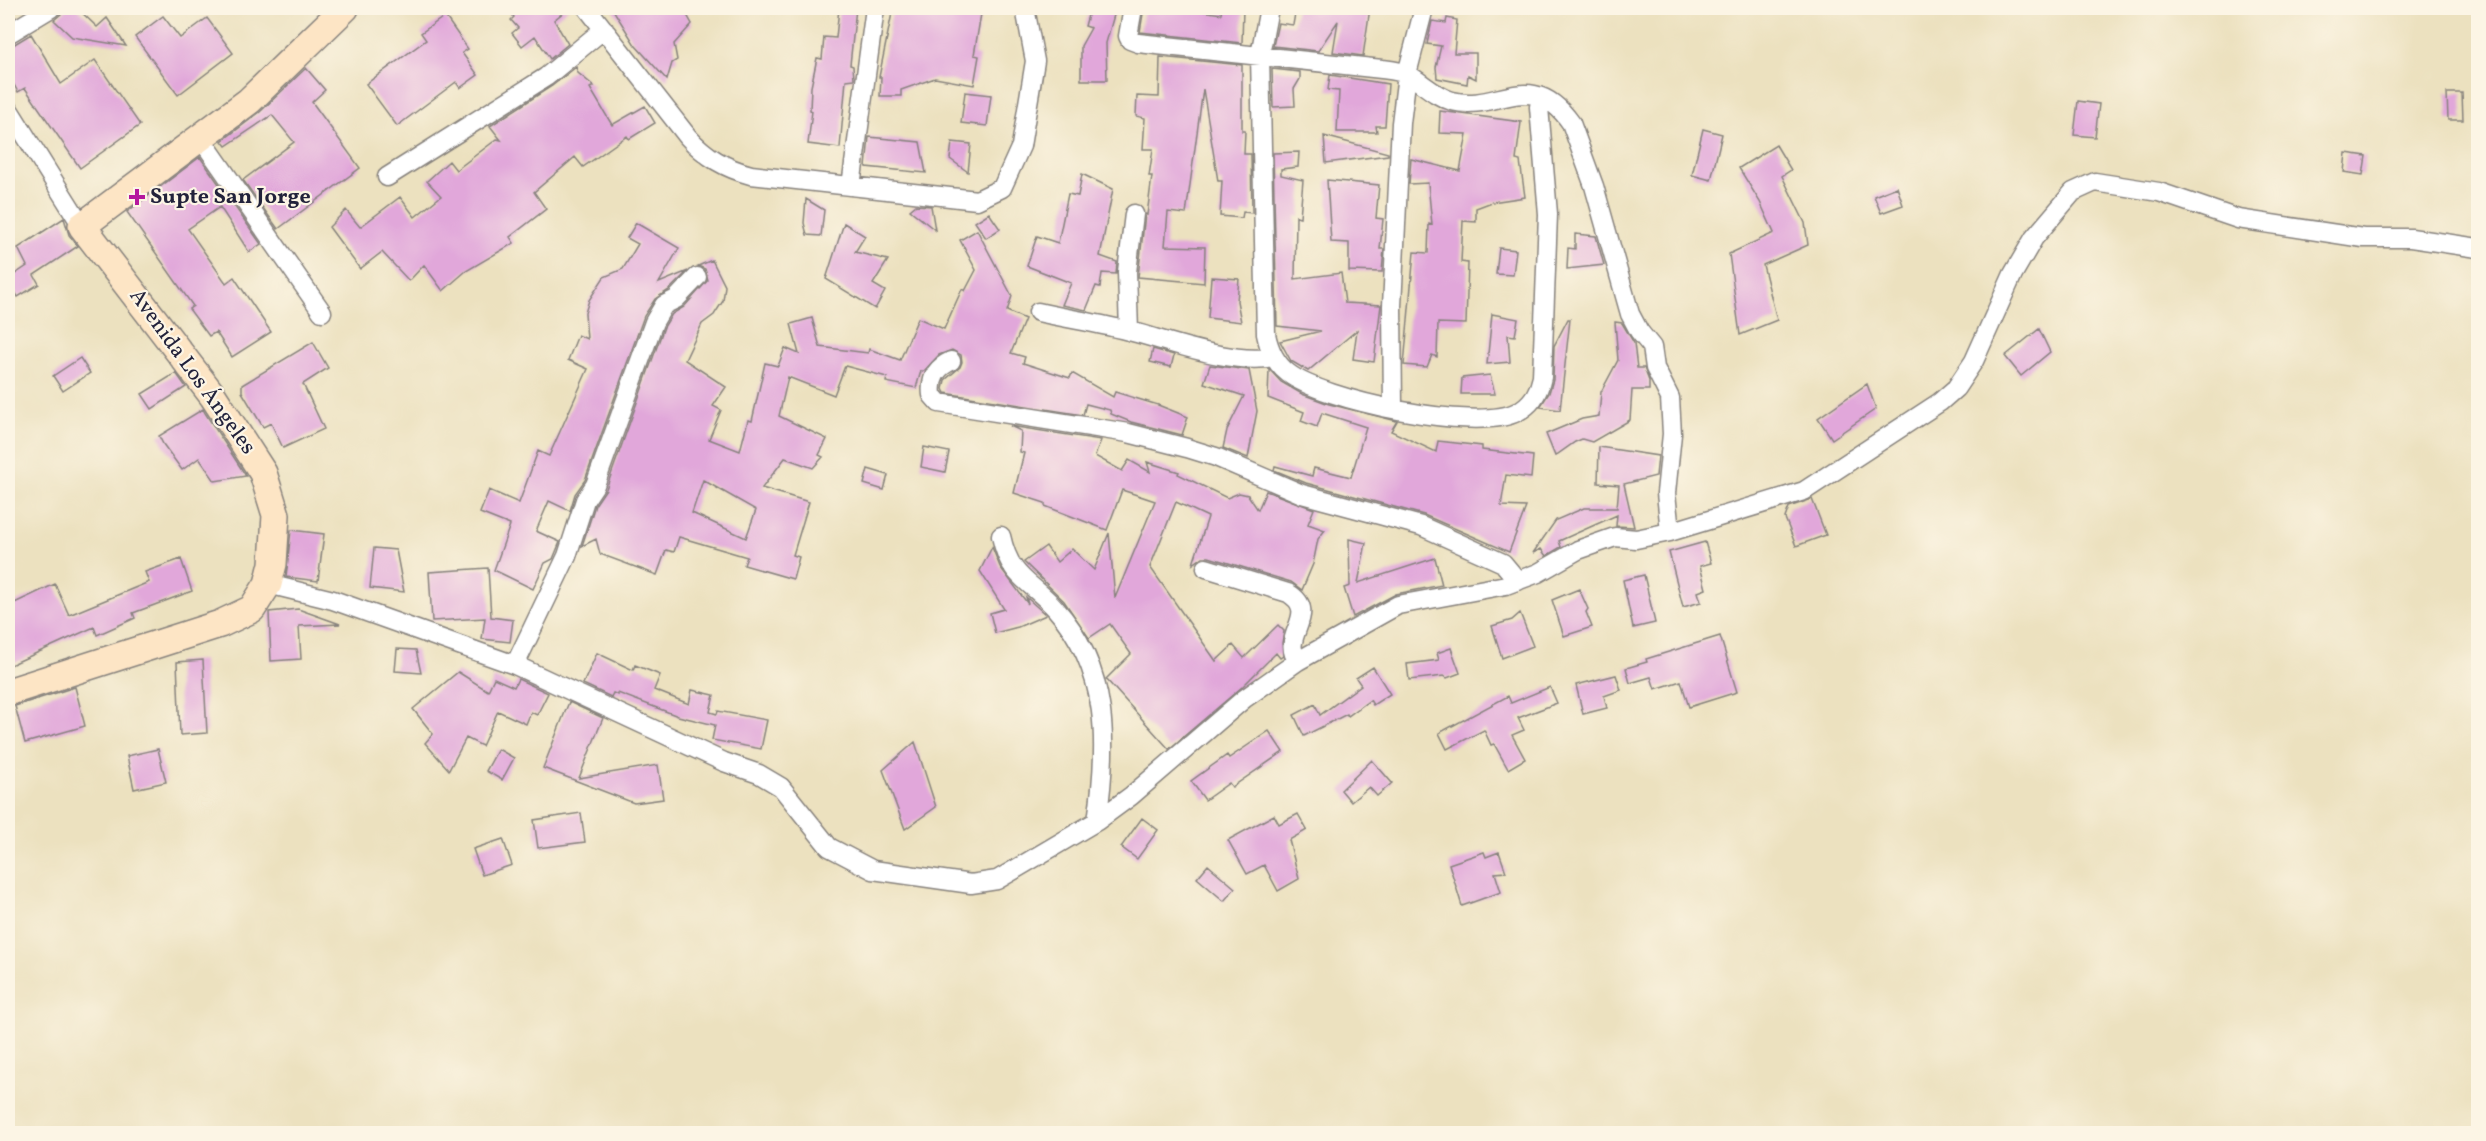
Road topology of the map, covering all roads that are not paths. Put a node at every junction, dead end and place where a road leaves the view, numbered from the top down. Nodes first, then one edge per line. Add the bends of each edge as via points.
1 (51, 8) edge
2 (345, 8) edge
3 (587, 8) edge
4 (875, 8) edge
5 (1025, 8) edge
6 (1133, 8) edge
7 (1269, 8) edge
8 (1424, 8) edge
9 (603, 29) junction
10 (8, 34) edge
11 (1260, 55) junction
12 (1407, 74) junction
13 (1541, 98) junction
14 (8, 108) edge
15 (200, 136) junction
16 (387, 177) dead end
17 (850, 186) junction
18 (1134, 214) dead end
19 (82, 226) junction
20 (2478, 248) edge
21 (697, 278) dead end
22 (322, 312) dead end
23 (1038, 312) dead end
24 (1129, 331) junction
25 (1274, 357) junction
26 (951, 361) dead end
27 (1393, 408) junction
28 (1670, 532) junction
29 (1001, 536) dead end
30 (1206, 568) dead end
31 (1518, 581) junction
32 (268, 584) junction
33 (1298, 661) junction
34 (515, 664) junction
35 (8, 692) edge
36 (1097, 821) junction

1 - 10 street
2 - 15 street via 249,101
3 - 9 street
4 - 17 street
5 - 17 street via 1035,61 1021,146 1002,188 977,200
6 - 11 street via 1127,31 1134,42
7 - 11 street
8 - 12 street
9 - 16 street via 546,77
9 - 17 street via 688,137 714,160 751,175
11 - 12 street
11 - 25 street via 1265,322 1268,346
12 - 13 street via 1433,93 1455,102 1482,102 1516,94
12 - 27 street via 1392,306
13 - 27 street via 1548,214 1540,386 1530,403 1507,416 1458,420
13 - 28 street via 1557,107 1571,123 1594,186 1630,314 1652,347 1655,368 1670,398 1672,434 1666,493
14 - 19 street
15 - 19 street
15 - 22 street
18 - 24 street via 1127,272
19 - 32 street, Avenida Los Ángeles via 213,396 263,473 276,515
20 - 28 street via 2411,238 2363,238 2238,219 2159,192 2095,182 2073,192 2034,237 1974,361 1956,388 1940,402 1804,491
21 - 34 street via 664,305 654,322 567,556
23 - 24 street
24 - 25 street via 1234,358
25 - 27 street via 1298,380 1361,402
26 - 31 street via 933,376 932,395 939,403 1128,433 1187,448 1302,494 1421,526 1503,563
28 - 31 street via 1636,539 1615,537 1578,550
29 - 36 street via 1017,573 1078,638 1093,675 1102,713 1105,752
30 - 33 street via 1288,593 1296,599 1302,610 1292,645
31 - 33 street via 1398,606
32 - 34 street via 333,600
32 - 35 street, Avenida Los Ángeles via 252,609 220,624
33 - 36 street via 1244,699
34 - 36 street via 766,778 781,787 829,848 873,870 971,884 997,880

